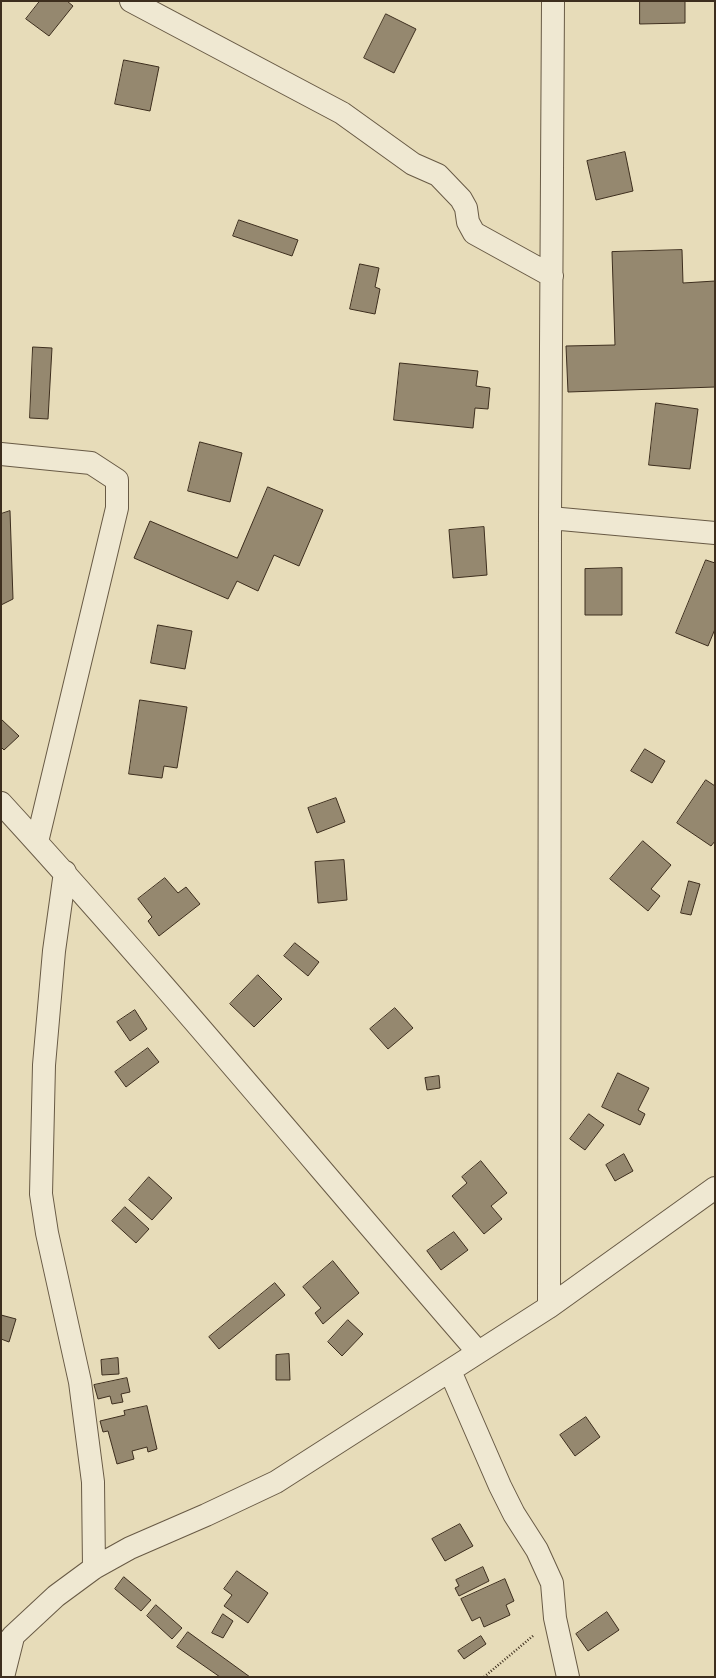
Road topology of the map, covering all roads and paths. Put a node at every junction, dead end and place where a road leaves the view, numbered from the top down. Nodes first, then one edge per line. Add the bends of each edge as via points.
1 (131, 1) edge
2 (553, 1) edge
3 (552, 276) junction
4 (1, 454) edge
5 (550, 518) junction
6 (715, 533) edge
7 (1, 803) edge
8 (37, 842) junction
9 (65, 872) junction
10 (715, 1188) edge
11 (549, 1307) junction
12 (478, 1352) junction
13 (450, 1371) junction
14 (94, 1568) junction
15 (555, 1618) junction
16 (7, 1644) edge
17 (3, 1677) edge
18 (484, 1677) edge
19 (568, 1677) edge

1 - 3 street via 342,113 413,164 438,175 461,199 474,233
2 - 3 street
3 - 5 street
4 - 8 street via 91,463 117,480 117,508
5 - 6 street
5 - 11 street
7 - 8 street
8 - 9 street
9 - 12 street
9 - 14 street via 54,951 44,1065 41,1194 81,1389 93,1482
10 - 11 street
11 - 12 street
12 - 13 street
13 - 14 street via 276,1482 130,1548
13 - 15 street via 500,1486 537,1550 552,1583
14 - 16 street via 56,1596
15 - 18 path
15 - 19 street
16 - 17 street

